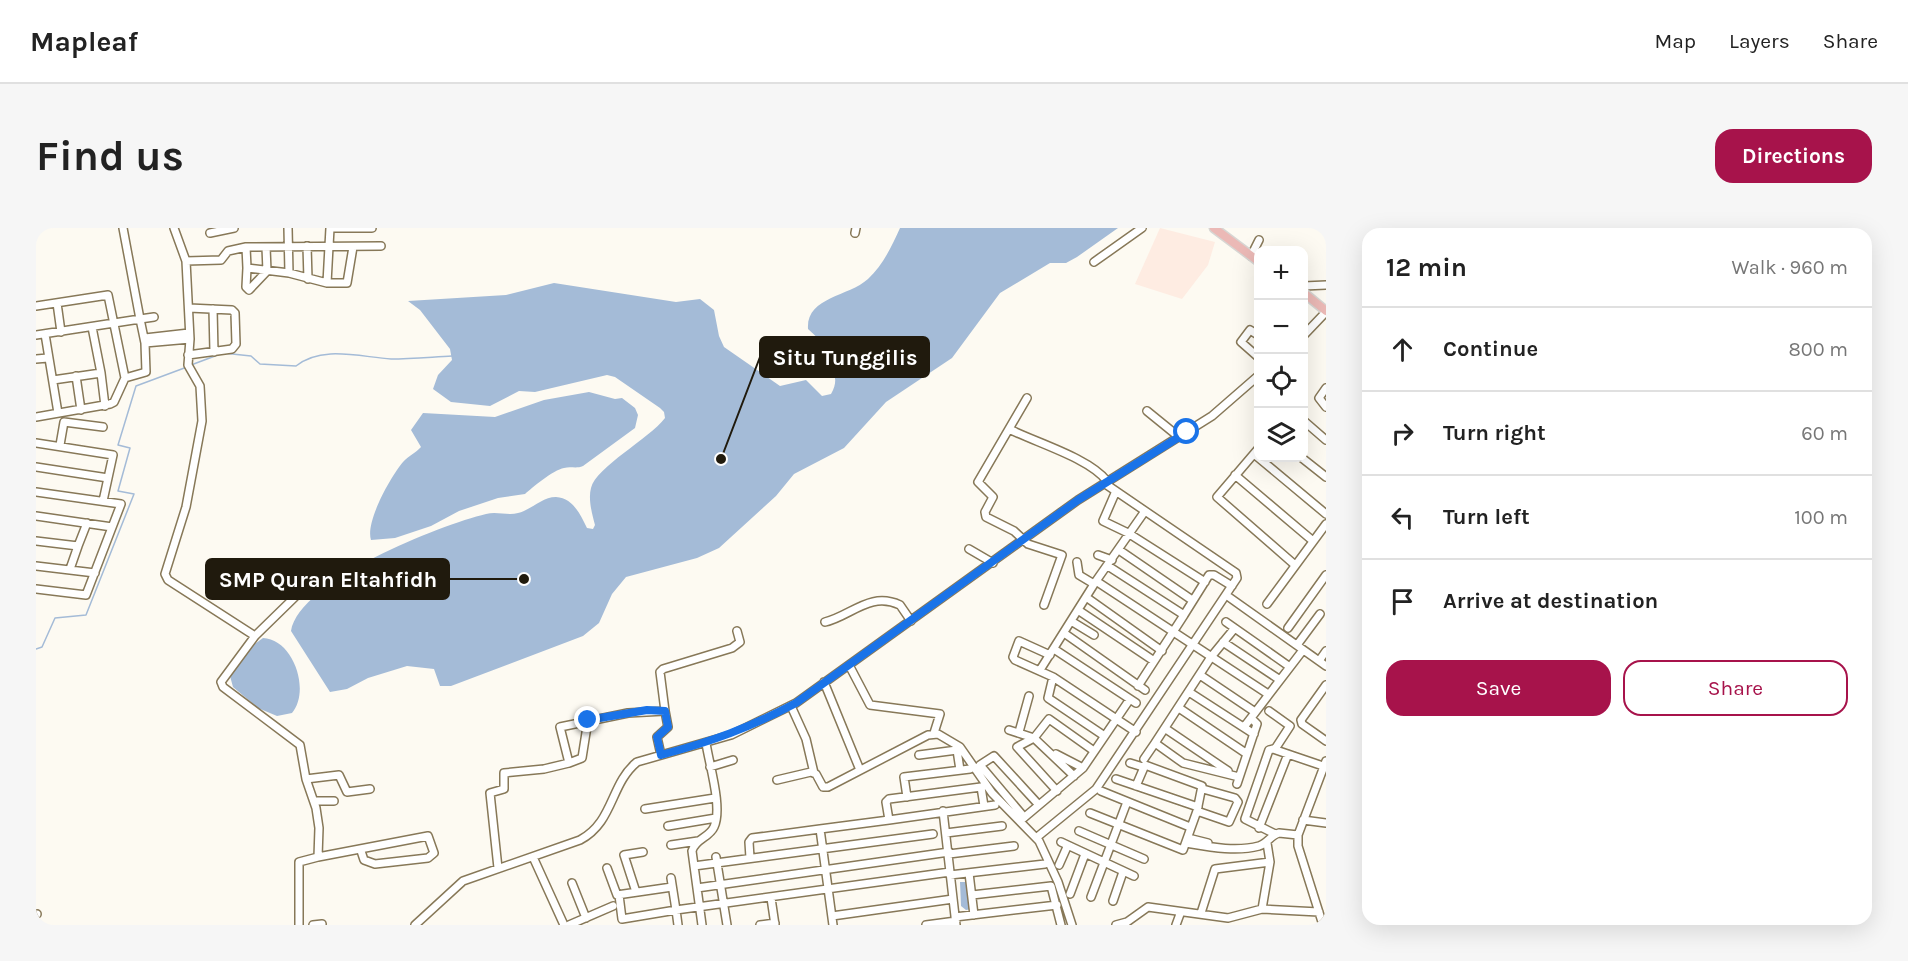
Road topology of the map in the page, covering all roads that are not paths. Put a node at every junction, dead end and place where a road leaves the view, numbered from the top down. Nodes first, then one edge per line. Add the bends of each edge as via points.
1 (123, 228) edge
2 (174, 228) edge
3 (234, 228) edge
4 (288, 228) edge
5 (330, 228) edge
6 (372, 228) edge
7 (1142, 228) edge
8 (1214, 228) edge
9 (210, 233) dead end
10 (1259, 240) dead end
11 (287, 246) junction
12 (307, 246) junction
13 (352, 246) junction
14 (381, 246) dead end
15 (1258, 246) edge
16 (246, 247) junction
17 (266, 247) junction
18 (330, 247) junction
19 (1254, 257) edge
20 (186, 261) junction
21 (1094, 262) dead end
22 (247, 268) junction
23 (267, 271) junction
24 (289, 273) junction
25 (308, 279) junction
26 (327, 283) junction
27 (1326, 285) edge
28 (1308, 286) edge
29 (1308, 296) edge
30 (57, 303) junction
31 (36, 306) edge
32 (189, 308) junction
33 (213, 309) junction
34 (1326, 312) edge
35 (154, 317) dead end
36 (141, 319) junction
37 (115, 321) junction
38 (92, 327) junction
39 (1308, 330) edge
40 (61, 332) junction
41 (1254, 332) edge
42 (45, 334) junction
43 (36, 335) edge
44 (190, 336) junction
45 (145, 341) junction
46 (214, 352) junction
47 (1254, 354) edge
48 (188, 355) junction
49 (48, 358) junction
50 (36, 359) edge
51 (101, 373) junction
52 (76, 376) junction
53 (125, 378) junction
54 (1254, 379) edge
55 (53, 380) junction
56 (1326, 388) edge
57 (1027, 398) dead end
58 (105, 406) junction
59 (1326, 407) edge
60 (81, 410) junction
61 (1147, 411) dead end
62 (58, 413) junction
63 (36, 417) edge
64 (1308, 424) edge
65 (103, 427) dead end
66 (1009, 429) junction
67 (1179, 437) junction
68 (1326, 440) edge
69 (36, 442) edge
70 (60, 446) junction
71 (1254, 454) edge
72 (1267, 462) edge
73 (1307, 462) edge
74 (36, 468) edge
75 (1235, 476) junction
76 (1326, 477) edge
77 (108, 478) junction
78 (1106, 482) junction
79 (1116, 491) junction
80 (36, 492) edge
81 (102, 501) junction
82 (1145, 511) junction
83 (1326, 514) edge
84 (36, 516) edge
85 (87, 523) junction
86 (1326, 524) edge
87 (112, 527) junction
88 (1128, 533) junction
89 (36, 541) edge
90 (1023, 541) junction
91 (1313, 541) junction
92 (78, 546) junction
93 (969, 549) dead end
94 (1119, 550) junction
95 (1098, 555) dead end
96 (1077, 562) dead end
97 (993, 563) junction
98 (1110, 563) junction
99 (1295, 565) junction
100 (36, 566) edge
101 (70, 569) junction
102 (95, 573) junction
103 (1326, 575) edge
104 (1205, 582) junction
105 (1095, 583) junction
106 (1232, 586) junction
107 (36, 589) edge
108 (298, 594) dead end
109 (1226, 595) junction
110 (1086, 597) junction
111 (1192, 600) junction
112 (1267, 604) dead end
113 (1044, 605) dead end
114 (1078, 610) junction
115 (1320, 614) dead end
116 (1184, 615) junction
117 (911, 621) junction
118 (1071, 621) junction
119 (825, 622) dead end
120 (1226, 622) dead end
121 (1288, 628) dead end
122 (1234, 629) junction
123 (737, 631) dead end
124 (1173, 632) junction
125 (1064, 633) junction
126 (1094, 635) dead end
127 (255, 636) junction
128 (1223, 642) junction
129 (1192, 645) junction
130 (1300, 647) junction
131 (1161, 651) junction
132 (1326, 651) edge
133 (1052, 652) junction
134 (1211, 657) junction
135 (1319, 661) junction
136 (1154, 662) junction
137 (849, 665) junction
138 (1326, 666) edge
139 (1290, 667) junction
140 (1040, 670) junction
141 (1200, 675) junction
142 (1053, 677) junction
143 (1280, 680) junction
144 (824, 682) junction
145 (1326, 685) edge
146 (1189, 692) junction
147 (1268, 694) junction
148 (1029, 696) dead end
149 (791, 706) junction
150 (1179, 708) junction
151 (665, 711) junction
152 (1269, 711) dead end
153 (1253, 715) junction
154 (588, 720) junction
155 (1115, 720) junction
156 (1244, 727) junction
157 (1166, 729) junction
158 (1009, 730) dead end
159 (1019, 732) junction
160 (1136, 732) junction
161 (934, 733) junction
162 (1254, 734) junction
163 (1103, 735) junction
164 (1034, 738) junction
165 (1326, 741) edge
166 (706, 743) junction
167 (1155, 743) junction
168 (1275, 749) junction
169 (1049, 750) junction
170 (1094, 751) junction
171 (1247, 754) junction
172 (1288, 754) junction
173 (661, 755) junction
174 (919, 755) dead end
175 (1144, 759) dead end
176 (733, 760) dead end
177 (569, 763) junction
178 (1130, 763) dead end
179 (1324, 764) edge
180 (710, 767) junction
181 (1143, 767) junction
182 (1083, 768) junction
183 (970, 769) dead end
184 (860, 770) junction
185 (960, 770) junction
186 (814, 773) junction
187 (1074, 776) junction
188 (1236, 778) junction
189 (306, 779) junction
190 (1116, 779) dead end
191 (777, 780) dead end
192 (1136, 786) junction
193 (370, 789) dead end
194 (1203, 789) junction
195 (1057, 791) junction
196 (1101, 791) dead end
197 (907, 797) junction
198 (716, 798) junction
199 (314, 801) junction
200 (334, 801) dead end
201 (1127, 802) junction
202 (1038, 804) junction
203 (995, 805) dead end
204 (984, 806) junction
205 (645, 809) dead end
206 (1197, 809) junction
207 (943, 811) junction
208 (1090, 813) dead end
209 (716, 818) junction
210 (1022, 819) junction
211 (889, 820) junction
212 (1303, 820) junction
213 (1326, 823) edge
214 (1002, 825) dead end
215 (668, 826) dead end
216 (1120, 826) junction
217 (1190, 827) junction
218 (1259, 828) junction
219 (820, 829) junction
220 (1079, 831) dead end
221 (946, 833) junction
222 (933, 834) dead end
223 (1275, 834) junction
224 (1298, 835) junction
225 (1036, 838) junction
226 (1187, 840) junction
227 (699, 841) junction
228 (1267, 843) junction
229 (1112, 844) junction
230 (671, 845) dead end
231 (1014, 846) dead end
232 (822, 849) junction
233 (361, 851) junction
234 (643, 852) dead end
235 (949, 853) junction
236 (1085, 854) junction
237 (318, 857) junction
238 (532, 857) junction
239 (750, 858) junction
240 (1144, 859) dead end
241 (717, 860) junction
242 (1104, 862) junction
243 (1270, 862) junction
244 (1044, 864) dead end
245 (694, 866) junction
246 (1059, 866) dead end
247 (498, 868) junction
248 (607, 868) dead end
249 (825, 869) junction
250 (1123, 872) junction
251 (969, 873) junction
252 (950, 874) junction
253 (1134, 876) dead end
254 (671, 878) dead end
255 (572, 883) dead end
256 (721, 884) junction
257 (672, 887) junction
258 (697, 888) junction
259 (828, 891) junction
260 (636, 892) junction
261 (1070, 894) dead end
262 (620, 895) junction
263 (972, 895) junction
264 (1091, 897) dead end
265 (771, 898) junction
266 (953, 899) junction
267 (1113, 901) dead end
268 (724, 904) junction
269 (1056, 905) junction
270 (612, 906) dead end
271 (699, 908) junction
272 (1262, 909) junction
273 (676, 910) junction
274 (1319, 912) junction
275 (1201, 913) junction
276 (1180, 914) junction
277 (974, 915) junction
278 (831, 916) junction
279 (586, 918) junction
280 (956, 921) edge
281 (322, 924) edge
282 (419, 924) edge
283 (775, 924) edge
284 (299, 925) edge
285 (313, 925) edge
286 (564, 925) edge
287 (569, 925) edge
288 (678, 925) edge
289 (702, 925) edge
290 (727, 925) edge
291 (760, 925) edge
292 (833, 925) edge
293 (926, 925) edge
294 (1060, 925) edge
295 (1072, 925) edge
296 (1116, 925) edge
297 (1176, 925) edge
298 (1323, 925) edge

1 - 36 street
2 - 20 street
3 - 9 street
4 - 11 street
5 - 6 street
5 - 18 street
7 - 21 street
8 - 19 main road
10 - 15 street
11 - 12 street
11 - 17 street
11 - 24 street
12 - 18 street
12 - 25 street
13 - 14 street
13 - 18 street
13 - 26 street via 347,283
16 - 17 street
16 - 20 street via 228,251 221,260
16 - 22 street
17 - 23 street
18 - 26 street
20 - 32 street
22 - 23 street
22 - 23 street via 249,290
23 - 24 street
24 - 25 street
25 - 26 street
27 - 28 street
29 - 34 main road
30 - 31 street
30 - 37 street via 108,295
30 - 40 street
32 - 33 street
32 - 44 street
33 - 46 street
33 - 46 street via 235,313 234,347
34 - 39 street
35 - 36 street
36 - 37 street
36 - 45 street
37 - 38 street
37 - 53 street
38 - 40 street
38 - 51 street
40 - 42 street
41 - 47 street via 1250,330 1240,342
42 - 43 street
42 - 49 street
44 - 45 street
44 - 48 street
45 - 53 street via 146,372
46 - 48 street
48 - 127 street via 189,367 200,386 200,439 186,507 165,574 168,580
49 - 50 street
49 - 55 street
51 - 52 street
51 - 58 street
52 - 55 street
52 - 60 street
53 - 58 street via 114,402
54 - 67 street via 1212,416
55 - 62 street
56 - 59 street via 1319,398
57 - 66 street
58 - 60 street
60 - 62 street
61 - 67 street
62 - 63 street
64 - 68 street
65 - 70 street via 64,422
66 - 78 street via 1080,460 1098,471
66 - 90 street via 978,483 993,497 986,517 1014,531
67 - 78 street
69 - 70 street
70 - 77 street via 113,455
71 - 75 street
72 - 83 street
73 - 76 street
74 - 77 street
75 - 91 street
75 - 99 street via 1218,499
77 - 81 street
78 - 79 street
78 - 90 street
79 - 82 street
79 - 88 street via 1103,521
80 - 81 street
81 - 87 street via 121,504
82 - 88 street
82 - 106 street via 1236,573
84 - 85 street
85 - 87 street
85 - 92 street
86 - 91 street
87 - 102 street
88 - 94 street
88 - 104 street
89 - 92 street
90 - 97 street
90 - 113 street via 1062,555
91 - 99 street
92 - 101 street
93 - 97 street
94 - 98 street
94 - 111 street
95 - 98 street
96 - 105 street via 1079,575
97 - 117 street
98 - 105 street
98 - 116 street
99 - 112 street
100 - 101 street
101 - 102 street
102 - 107 street via 86,595
103 - 121 street
104 - 106 street via 1209,575 1214,575
104 - 111 street
105 - 110 street
105 - 124 street
106 - 109 street
108 - 127 street
109 - 129 street
109 - 130 street
110 - 114 street
110 - 131 street
111 - 116 street
114 - 118 street
114 - 136 street
115 - 130 street
116 - 124 street
117 - 119 street via 900,605 878,600
117 - 137 street
118 - 125 street
118 - 126 street
120 - 122 street
122 - 128 street
122 - 139 street
123 - 151 street via 740,642 732,648 660,672
124 - 129 street
124 - 131 street
125 - 133 street
125 - 136 street via 1141,688
127 - 189 street via 222,685 296,740
128 - 134 street
128 - 143 street
129 - 134 street
129 - 160 street
130 - 135 street
130 - 139 street
131 - 136 street
132 - 135 street
133 - 140 street
133 - 140 street via 1018,642 1014,660
133 - 155 street via 1133,701
134 - 141 street
134 - 147 street
135 - 138 street
137 - 144 street
137 - 161 street via 870,705 940,714
139 - 143 street
140 - 142 street
141 - 146 street
141 - 153 street
142 - 155 street
142 - 163 street via 1048,698
143 - 147 street
144 - 149 street
144 - 184 street
145 - 165 street via 1301,720
146 - 150 street
146 - 156 street
147 - 153 street
148 - 159 street
149 - 166 street
149 - 186 street via 806,739
150 - 157 street
150 - 171 street
151 - 154 street via 647,710
151 - 173 street via 668,727 657,737
152 - 168 street via 1290,726
153 - 156 street
153 - 162 street via 1257,724
154 - 177 street via 582,758
154 - 177 street via 559,728
155 - 160 street
155 - 163 street
156 - 162 street
157 - 167 street
157 - 188 street
158 - 159 street
159 - 164 street
160 - 225 street via 1096,789
161 - 184 street
161 - 210 street via 960,747 987,787
162 - 171 street
163 - 170 street
164 - 169 street
164 - 170 street via 1049,719
164 - 195 street via 1017,750
166 - 173 street
166 - 180 street
167 - 175 street
167 - 188 street via 1183,763
168 - 172 street
168 - 218 street via 1268,752 1245,817 1246,822
169 - 182 street
169 - 187 street
170 - 182 street
171 - 188 street
172 - 179 street
172 - 218 street
173 - 238 street via 637,762 629,769 601,825 580,840
174 - 185 street via 957,750
176 - 180 street
177 - 247 street via 503,774 504,789 490,794
178 - 181 street
179 - 212 street
180 - 198 street
181 - 192 street
181 - 194 street via 1201,784
182 - 187 street
183 - 185 street
184 - 186 street via 825,788
185 - 197 street via 904,777
186 - 191 street
187 - 195 street
189 - 193 street via 335,774 347,792
189 - 199 street
190 - 192 street
192 - 206 street
194 - 206 street
194 - 206 street via 1238,802 1229,822
195 - 202 street
196 - 201 street
197 - 204 street via 981,788
197 - 211 street via 887,800
198 - 205 street
198 - 209 street
199 - 200 street
199 - 237 street via 319,828
201 - 216 street
201 - 217 street
202 - 210 street
202 - 210 street via 994,756 980,765
203 - 204 street
204 - 207 street
206 - 217 street
207 - 211 street
207 - 221 street
208 - 216 street
209 - 215 street
209 - 227 street via 712,831
210 - 225 street
211 - 219 street
212 - 213 street
212 - 224 street
214 - 221 street
216 - 226 street via 1180,851
216 - 229 street
217 - 226 street
218 - 223 street
219 - 232 street
219 - 239 street via 752,838
220 - 229 street
221 - 235 street
222 - 232 street
223 - 224 street
223 - 228 street
224 - 274 street
225 - 295 street via 1058,882
226 - 228 street via 1218,848
227 - 230 street
227 - 245 street via 692,848
228 - 243 street
229 - 240 street
229 - 242 street
231 - 235 street
232 - 239 street
232 - 249 street
233 - 233 street via 428,836 434,853 428,858 375,864 364,860
233 - 237 street
234 - 260 street via 624,855
235 - 249 street
235 - 252 street
236 - 242 street
236 - 246 street via 1064,845
236 - 261 street
237 - 284 street via 299,862
238 - 247 street
238 - 286 street
239 - 241 street
241 - 245 street
241 - 256 street
242 - 250 street
242 - 264 street
243 - 272 street
243 - 275 street via 1215,869
244 - 251 street
245 - 258 street
247 - 282 street via 463,881
248 - 262 street
249 - 256 street
249 - 259 street
250 - 253 street
250 - 267 street
251 - 252 street
251 - 263 street
252 - 259 street
252 - 266 street
254 - 257 street
255 - 279 street
256 - 258 street
256 - 268 street
257 - 260 street
257 - 273 street
258 - 271 street
259 - 265 street
259 - 278 street
260 - 262 street
262 - 273 street via 622,919
263 - 269 street via 1049,885
263 - 277 street
265 - 268 street
265 - 283 street
266 - 278 street
266 - 280 street
268 - 271 street
268 - 290 street
269 - 277 street
269 - 294 street
270 - 279 street
271 - 273 street
271 - 289 street
272 - 274 street
272 - 275 street via 1228,918
273 - 288 street
274 - 298 street
275 - 276 street
276 - 296 street via 1148,907
276 - 297 street
277 - 280 street
278 - 292 street
279 - 287 street
280 - 293 street
281 - 285 street
283 - 291 street

